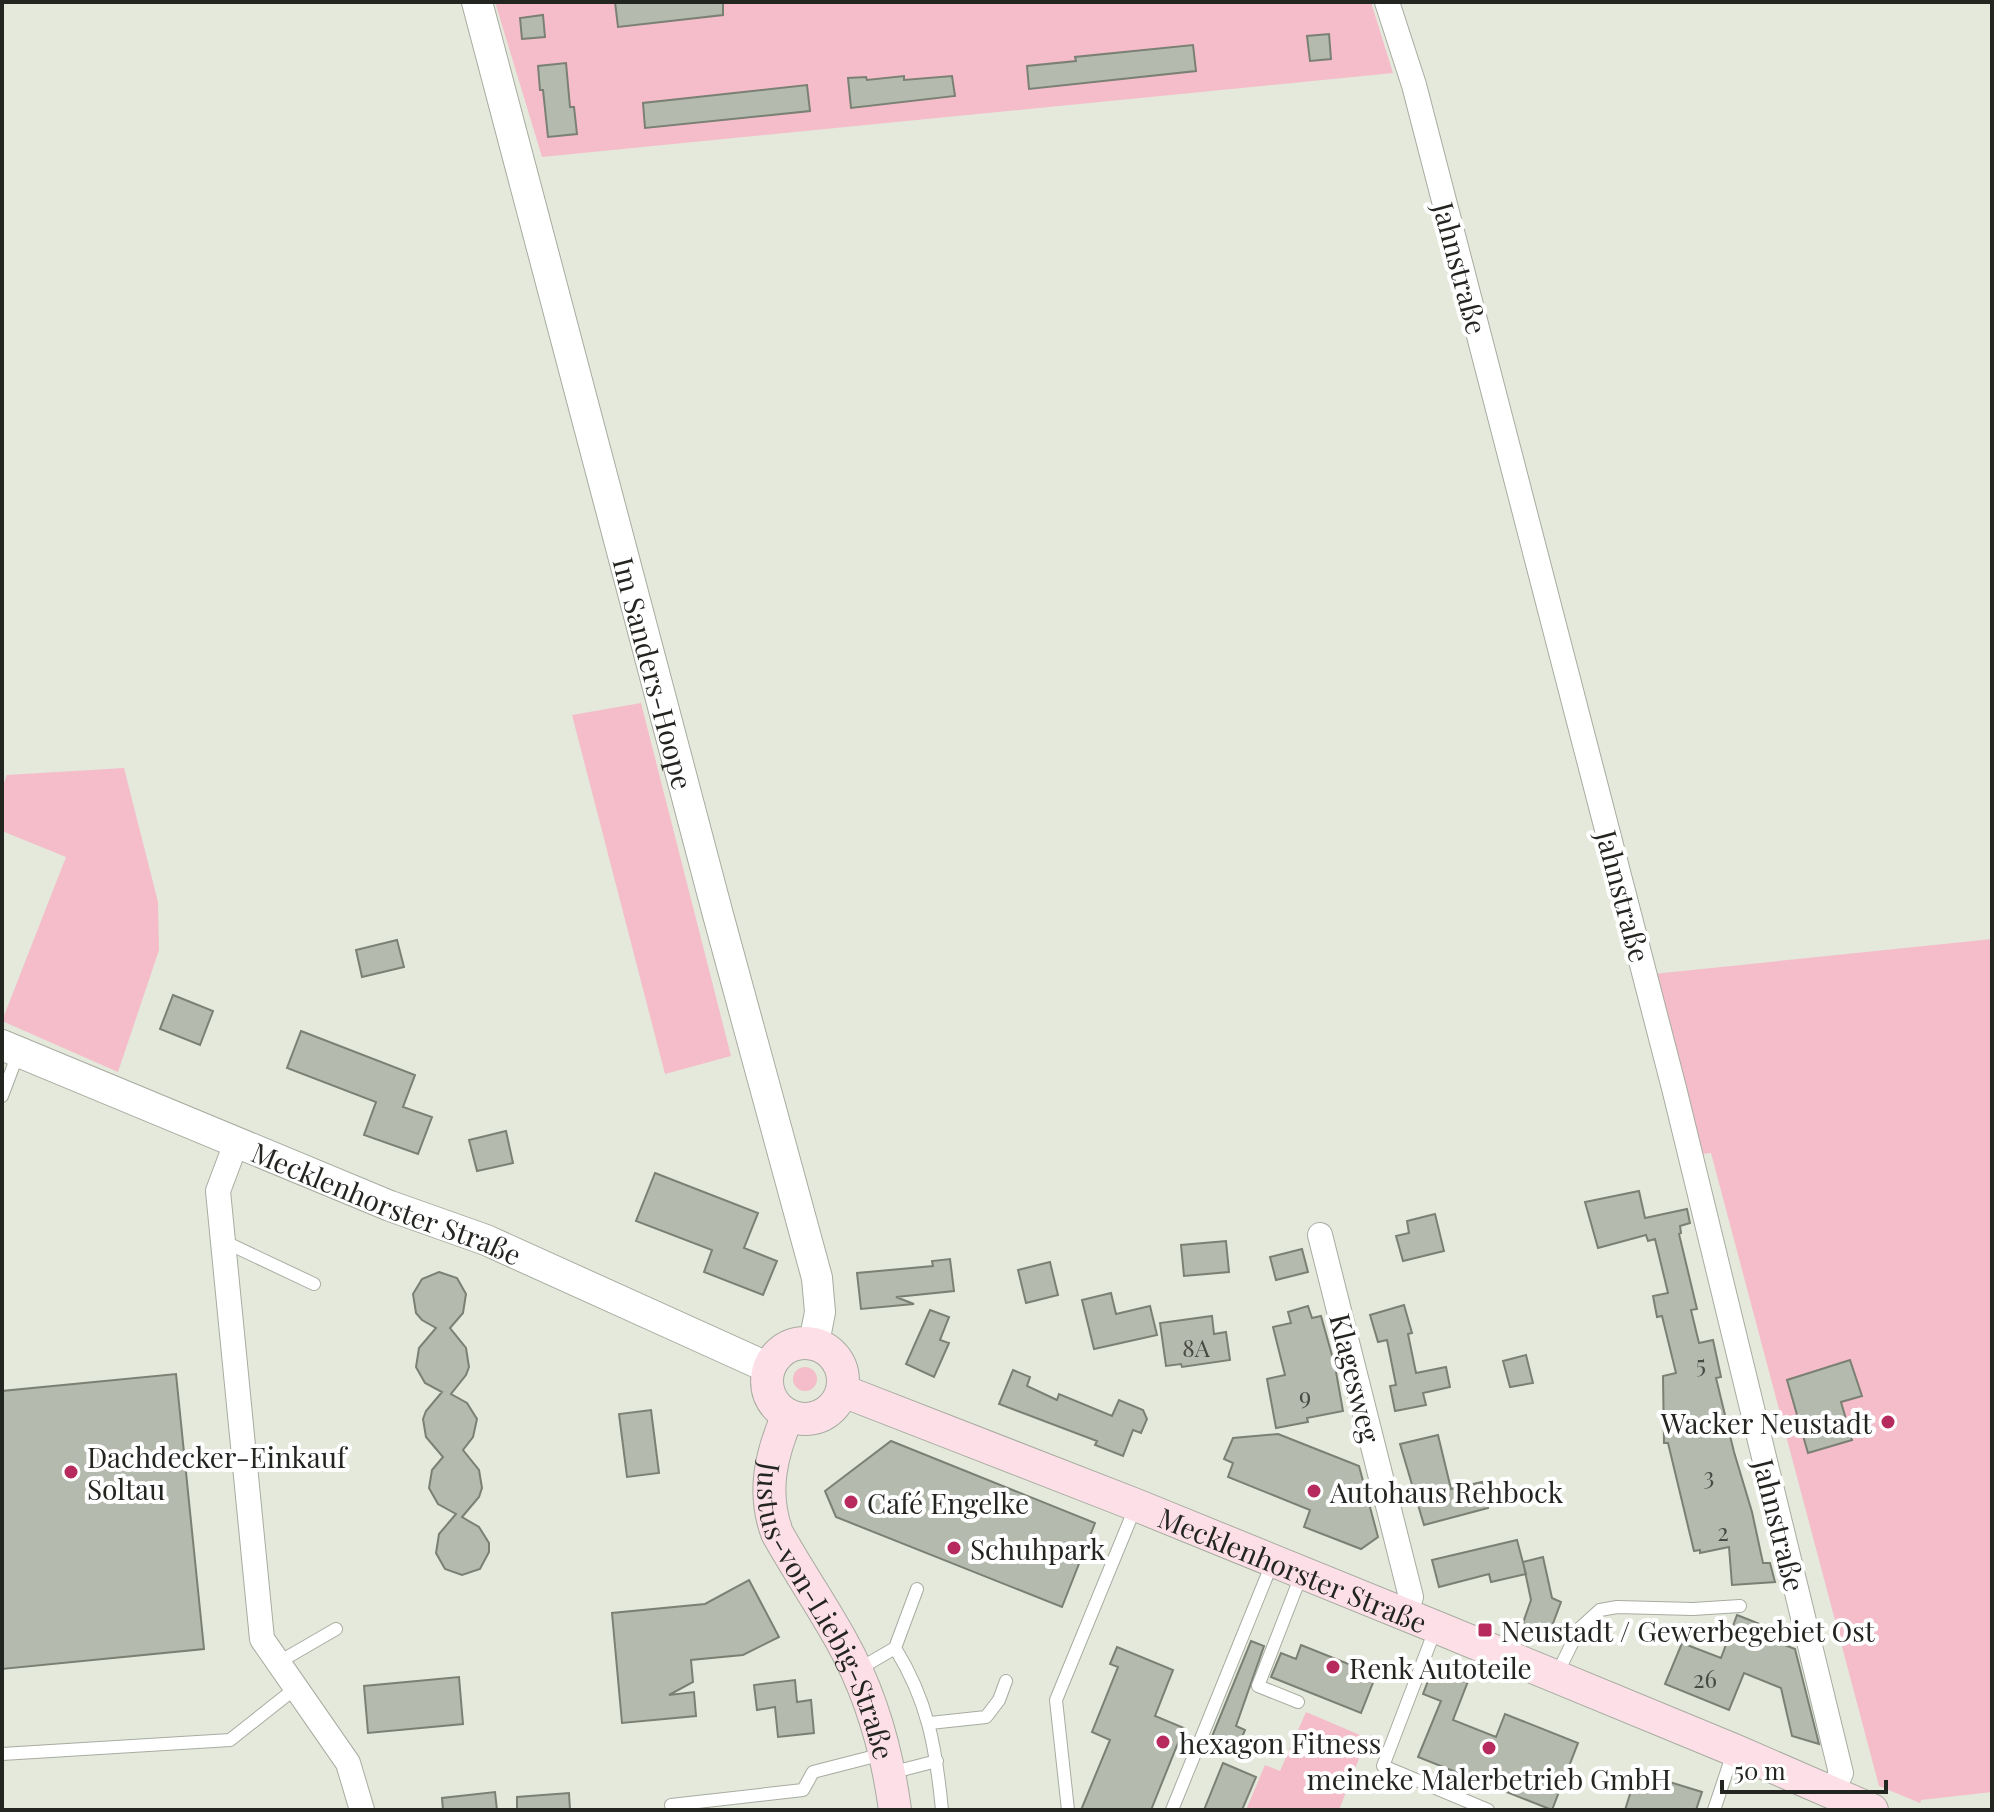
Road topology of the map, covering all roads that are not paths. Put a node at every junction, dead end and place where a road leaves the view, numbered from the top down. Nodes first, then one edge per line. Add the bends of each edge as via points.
1 (477, 2) edge
2 (1387, 2) edge
3 (10, 1048) edge
4 (2, 1096) edge
5 (236, 1143) junction
6 (1320, 1235) dead end
7 (223, 1241) junction
8 (314, 1284) dead end
9 (814, 1343) junction
10 (769, 1368) junction
11 (843, 1391) junction
12 (788, 1415) junction
13 (1136, 1505) junction
14 (1287, 1567) junction
15 (917, 1589) dead end
16 (1740, 1606) dead end
17 (1405, 1615) junction
18 (1436, 1627) junction
19 (336, 1629) dead end
20 (895, 1648) junction
21 (279, 1662) junction
22 (856, 1671) junction
23 (1556, 1676) junction
24 (1006, 1681) dead end
25 (297, 1687) junction
26 (1298, 1702) dead end
27 (930, 1723) junction
28 (1734, 1750) junction
29 (2, 1754) edge
30 (937, 1761) junction
31 (888, 1763) junction
32 (1832, 1792) junction
33 (1068, 1808) edge
34 (362, 1810) edge
35 (672, 1810) edge
36 (895, 1810) edge
37 (942, 1810) edge
38 (1172, 1810) edge
39 (1488, 1810) edge
40 (1714, 1810) edge
41 (1872, 1810) edge

1 - 9 street, Im Sanders-Hoope via 817,1278 820,1312
2 - 32 street, Jahnstraße via 1414,85 1674,1088 1841,1773
3 - 4 lane
3 - 5 street, Mecklenhorster Straße
5 - 7 street via 218,1191
5 - 10 street, Mecklenhorster Straße via 486,1240
6 - 17 street, Klagesweg via 1411,1597
7 - 8 lane
7 - 21 street via 262,1639
9 - 10 main road via 788,1347
9 - 11 main road via 837,1359
10 - 12 main road via 772,1400
11 - 12 main road via 825,1414 813,1419
11 - 13 main road, Mecklenhorster Straße
12 - 22 main road, Justus-von-Liebig-Straße via 770,1469 772,1520
13 - 14 main road, Mecklenhorster Straße
13 - 33 lane via 1056,1700
14 - 17 main road, Mecklenhorster Straße
14 - 26 lane via 1258,1686
14 - 38 lane
15 - 20 lane
16 - 23 lane via 1600,1610 1579,1629
17 - 18 main road, Mecklenhorster Straße
18 - 23 main road, Mecklenhorster Straße
18 - 39 lane via 1383,1766
19 - 21 lane
20 - 22 lane
20 - 27 lane via 913,1677
21 - 25 street
22 - 31 main road, Justus-von-Liebig-Straße
23 - 28 main road, Mecklenhorster Straße
24 - 27 lane via 986,1717
25 - 29 lane via 230,1740
25 - 34 street via 348,1763
27 - 30 lane
28 - 32 main road, Mecklenhorster Straße
28 - 40 lane
30 - 31 lane
30 - 37 lane
31 - 35 lane via 813,1772 803,1790 671,1805
31 - 36 main road, Justus-von-Liebig-Straße
32 - 41 main road, Mecklenhorster Straße

